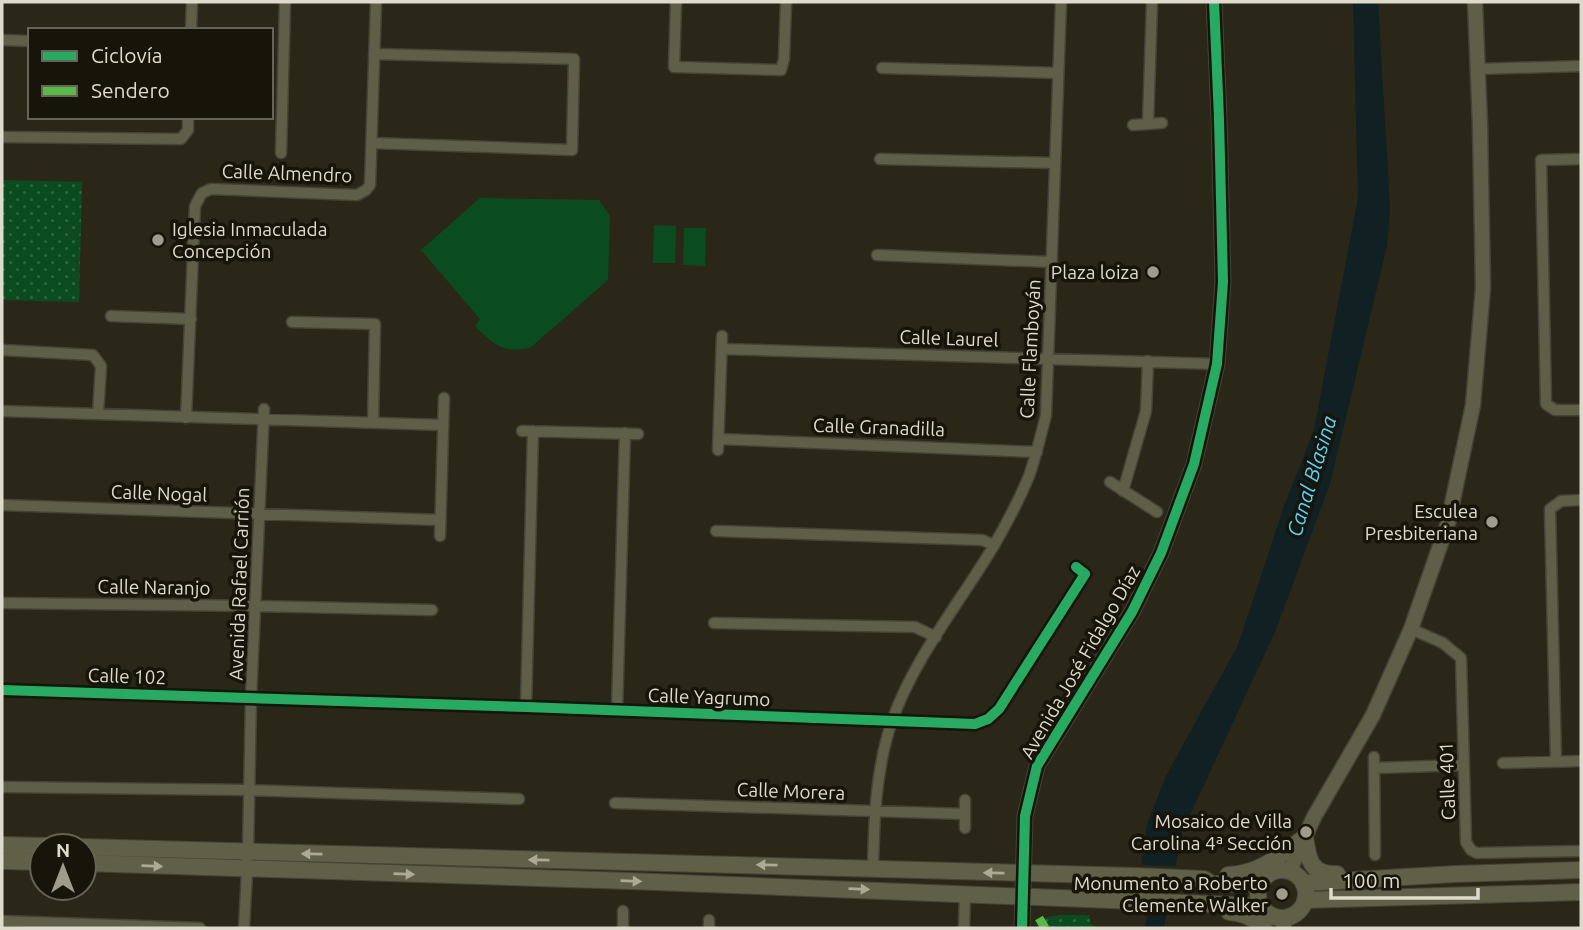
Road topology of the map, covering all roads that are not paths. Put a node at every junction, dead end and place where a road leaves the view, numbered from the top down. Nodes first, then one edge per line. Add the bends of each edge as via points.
1 (192, 2) edge
2 (285, 2) edge
3 (376, 2) edge
4 (676, 2) edge
5 (786, 2) edge
6 (1061, 2) edge
7 (1152, 2) edge
8 (1214, 2) edge
9 (1475, 2) edge
10 (191, 28) edge
11 (2, 40) edge
12 (28, 41) edge
13 (374, 54) junction
14 (1581, 66) edge
15 (882, 68) dead end
16 (1478, 69) junction
17 (1058, 73) junction
18 (188, 119) edge
19 (1148, 123) junction
20 (1162, 123) dead end
21 (1133, 125) dead end
22 (2, 137) edge
23 (372, 143) junction
24 (281, 153) dead end
25 (880, 159) dead end
26 (1581, 159) edge
27 (1055, 163) junction
28 (877, 256) dead end
29 (1052, 262) junction
30 (111, 316) dead end
31 (191, 319) junction
32 (292, 322) dead end
33 (722, 336) dead end
34 (722, 349) junction
35 (2, 350) edge
36 (1049, 359) junction
37 (1148, 361) junction
38 (1217, 364) junction
39 (444, 398) dead end
40 (1581, 410) edge
41 (2, 411) edge
42 (97, 414) junction
43 (264, 414) junction
44 (186, 418) junction
45 (373, 422) junction
46 (443, 425) junction
47 (625, 433) junction
48 (638, 433) dead end
49 (1037, 452) junction
50 (1110, 482) dead end
51 (1123, 491) junction
52 (1581, 500) edge
53 (2, 505) edge
54 (1157, 512) dead end
55 (259, 514) junction
56 (440, 520) junction
57 (716, 531) dead end
58 (440, 536) dead end
59 (994, 545) junction
60 (1080, 570) dead end
61 (2, 603) edge
62 (255, 606) junction
63 (432, 610) dead end
64 (714, 623) dead end
65 (1411, 629) junction
66 (936, 637) junction
67 (2, 690) edge
68 (251, 698) junction
69 (526, 707) junction
70 (617, 711) junction
71 (892, 722) junction
72 (1556, 761) junction
73 (1581, 761) edge
74 (1503, 763) dead end
75 (1464, 765) junction
76 (2, 788) edge
77 (250, 790) junction
78 (519, 799) dead end
79 (965, 800) dead end
80 (615, 803) dead end
81 (874, 811) junction
82 (965, 814) junction
83 (965, 828) dead end
84 (1305, 837) junction
85 (2, 845) edge
86 (28, 846) edge
87 (98, 848) edge
88 (1581, 851) edge
89 (1375, 855) dead end
90 (2, 861) edge
91 (247, 861) junction
92 (28, 862) edge
93 (98, 863) edge
94 (873, 868) junction
95 (1581, 870) edge
96 (1289, 872) junction
97 (1023, 873) junction
98 (1198, 879) junction
99 (1377, 879) junction
100 (1303, 883) junction
101 (1260, 884) junction
102 (1581, 892) edge
103 (965, 893) junction
104 (1022, 897) junction
105 (1305, 900) junction
106 (1192, 906) junction
107 (1261, 906) junction
108 (623, 911) dead end
109 (2, 921) edge
110 (1284, 923) edge
111 (160, 928) edge
112 (200, 928) edge
113 (244, 928) edge
114 (623, 928) edge
115 (964, 928) edge
116 (1022, 928) edge
117 (1264, 928) edge

1 - 10 street
2 - 24 street
3 - 13 street, Calle Almendro
4 - 5 street via 674,66 781,70
6 - 17 street, Calle Flamboyán
7 - 19 street
8 - 38 street, Avenida José Fidalgo Díaz via 1223,282
9 - 16 street
11 - 12 street
13 - 23 street, Calle Almendro
13 - 23 street via 574,59 572,150
14 - 16 street
15 - 17 street
16 - 65 street via 1483,288 1473,405 1448,523
17 - 27 street, Calle Flamboyán
18 - 22 street via 188,130 181,139
19 - 20 street
19 - 21 street
23 - 31 street, Calle Almendro via 370,185 357,195 211,189 202,193 195,206
25 - 27 street
26 - 40 street via 1541,160 1546,404 1555,410
27 - 29 street, Calle Flamboyán
28 - 29 street
29 - 36 street, Calle Flamboyán
30 - 31 street
31 - 44 street, Calle Almendro
32 - 45 street via 375,324
33 - 34 street
34 - 36 street, Calle Laurel
34 - 49 street, Calle Granadilla via 718,445
35 - 42 street via 93,355 101,366
36 - 37 street, Calle Laurel
36 - 49 street, Calle Flamboyán via 1046,415
37 - 38 street, Calle Laurel
37 - 51 street via 1146,411
38 - 97 street, Avenida José Fidalgo Díaz via 1194,464 1161,553 1132,612 1037,766 1025,816
39 - 46 street
41 - 42 street
42 - 44 street
43 - 44 street
43 - 45 street
43 - 55 street, Avenida Rafael Carrión
45 - 46 street
46 - 56 street
47 - 48 street
47 - 69 street via 527,431
47 - 70 street
49 - 59 street, Calle Flamboyán
50 - 51 street
51 - 54 street
52 - 72 street via 1561,500 1550,509
53 - 55 street, Calle Nogal
55 - 56 street, Calle Nogal
55 - 62 street, Avenida Rafael Carrión
56 - 58 street
57 - 59 street via 982,540
59 - 66 street, Calle Flamboyán
60 - 71 street, Calle Yagrumo via 999,709 988,719 975,724
61 - 62 street, Calle Naranjo
62 - 63 street, Calle Naranjo
62 - 68 street, Avenida Rafael Carrión
64 - 66 street via 915,627
65 - 75 street, Calle 401 via 1443,643 1461,658
65 - 84 street via 1373,715
66 - 71 street, Calle Flamboyán via 911,677
67 - 68 street, Calle 102
68 - 69 street, Calle Yagrumo
68 - 77 street, Avenida Rafael Carrión
69 - 70 street, Calle Yagrumo
70 - 71 street, Calle Yagrumo
71 - 81 street, Calle Flamboyán
72 - 73 street
72 - 74 street
75 - 88 street, Calle 401 via 1466,842 1471,850
75 - 89 street via 1374,763
76 - 77 street
77 - 78 street
77 - 91 street, Avenida Rafael Carrión
79 - 82 street
80 - 81 street, Calle Morera
81 - 82 street, Calle Morera
81 - 94 street, Calle Flamboyán
82 - 83 street
84 - 96 street
84 - 98 main road via 1260,869
84 - 99 main road via 1309,860 1321,872 1365,873
85 - 86 main road
87 - 91 main road
90 - 92 main road
93 -> 91 main road
94 -> 91 main road
91 -> 103 main road
91 - 113 street, Avenida Rafael Carrión
97 -> 94 main road
95 - 99 main road
96 - 100 main road
96 - 101 main road via 1272,872
97 - 98 main road
97 - 104 street, Avenida José Fidalgo Díaz
98 - 101 main road via 1212,884
99 - 100 main road
100 - 105 main road
101 - 107 main road
102 - 105 main road
103 - 104 main road
103 - 115 street
104 - 106 main road via 1166,901 1180,908
104 - 116 street, Avenida José Fidalgo Díaz
105 - 110 main road
106 - 107 main road
106 - 117 main road via 1243,915
107 - 110 main road
108 - 114 street
109 - 111 street
111 - 112 street

